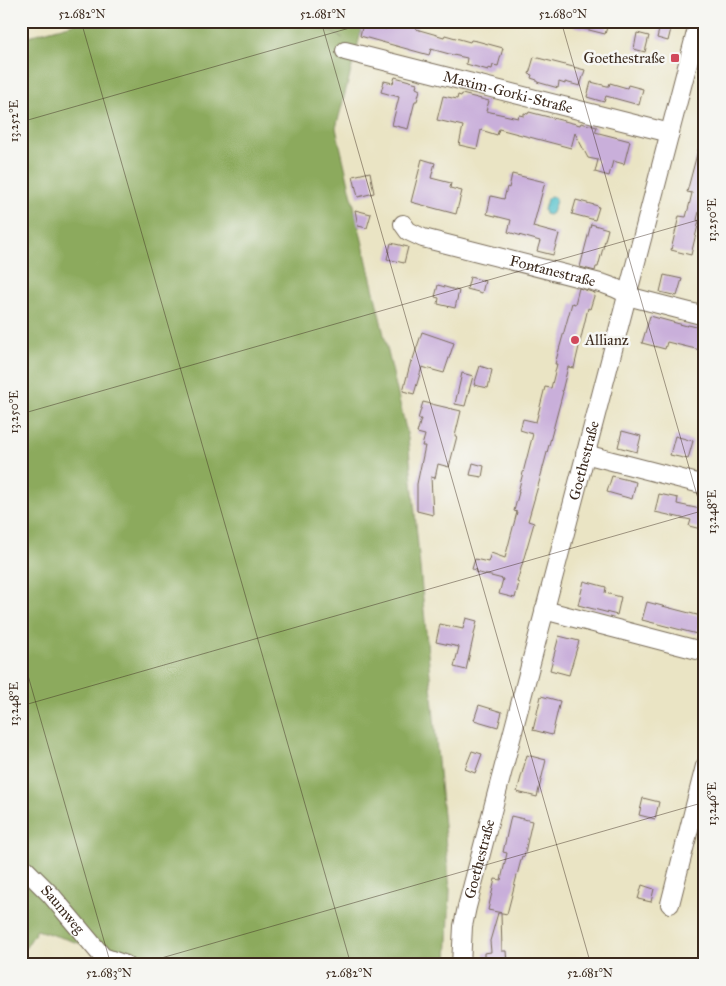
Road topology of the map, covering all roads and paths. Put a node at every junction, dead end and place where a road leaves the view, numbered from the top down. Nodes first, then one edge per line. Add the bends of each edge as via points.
1 (699, 21) edge
2 (345, 51) dead end
3 (670, 133) junction
4 (403, 224) dead end
5 (627, 294) junction
6 (705, 316) edge
7 (585, 454) junction
8 (705, 485) edge
9 (544, 610) junction
10 (705, 652) edge
11 (705, 766) edge
12 (21, 865) edge
13 (670, 904) dead end
14 (126, 965) edge
15 (461, 965) edge

1 - 3 street, Goethestraße
2 - 3 street, Maxim-Gorki-Straße
3 - 5 street, Goethestraße
4 - 5 street, Fontanestraße via 408,231 423,238 604,284
5 - 6 street, Fontanestraße
5 - 7 street, Goethestraße
7 - 8 street
7 - 9 street, Goethestraße
9 - 10 street
9 - 15 street, Goethestraße via 467,907
11 - 13 street
12 - 14 street, Saumweg via 103,957

